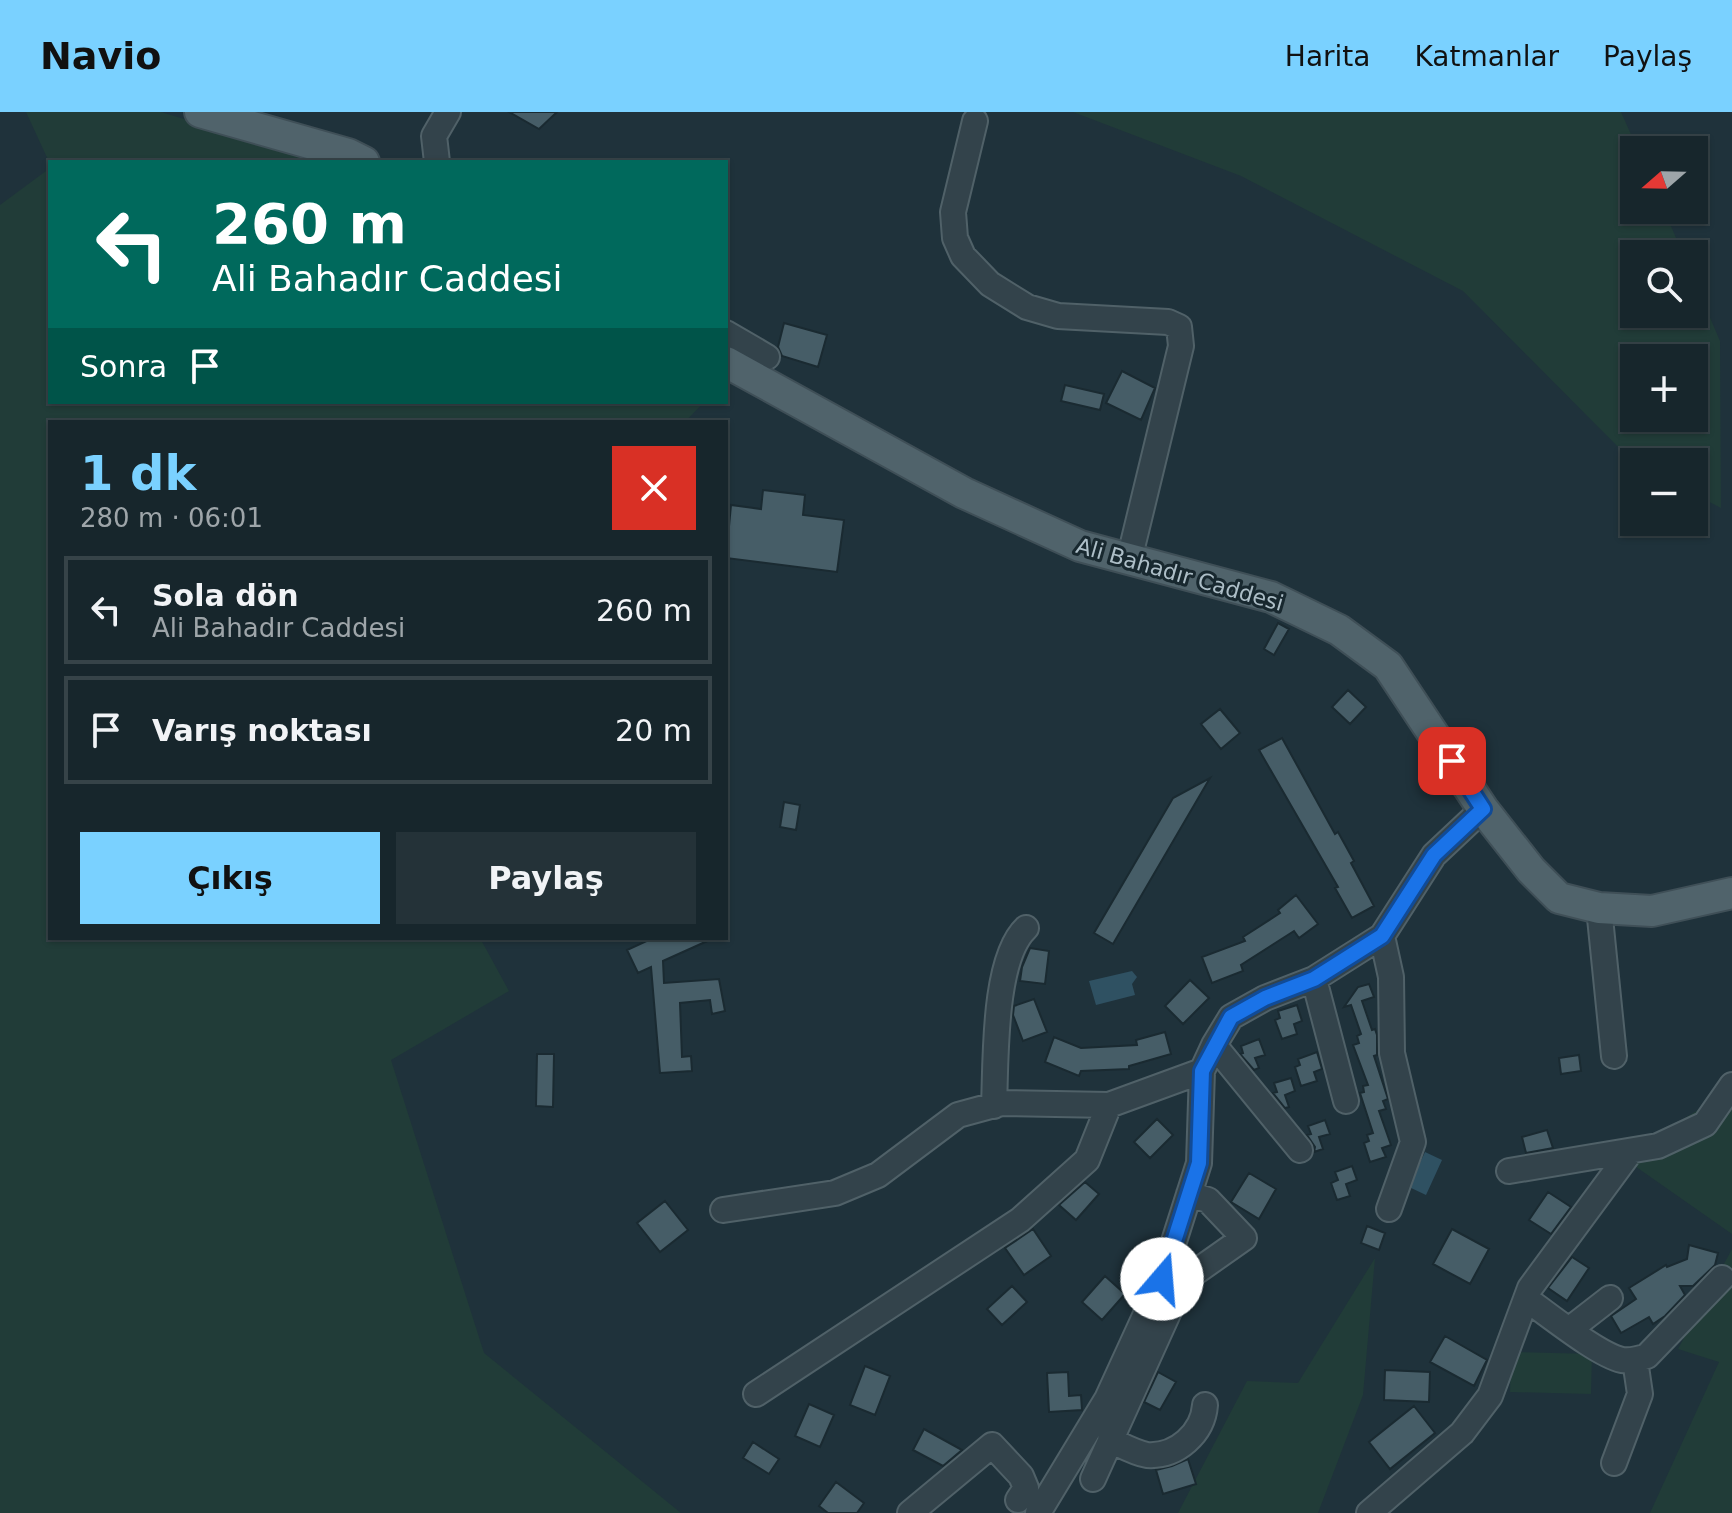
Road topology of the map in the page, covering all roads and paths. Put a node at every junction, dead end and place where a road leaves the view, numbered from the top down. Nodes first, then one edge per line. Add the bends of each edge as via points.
1 (200, 112) edge
2 (448, 112) edge
3 (975, 121) dead end
4 (360, 160) edge
5 (437, 160) edge
6 (728, 334) edge
7 (767, 357) dead end
8 (728, 363) edge
9 (1129, 560) junction
10 (1483, 809) junction
11 (1732, 893) edge
12 (1599, 908) junction
13 (1026, 928) dead end
14 (1382, 936) junction
15 (1314, 979) junction
16 (1214, 1045) junction
17 (1614, 1056) dead end
18 (1202, 1071) junction
19 (1732, 1085) edge
20 (1346, 1101) dead end
21 (1109, 1105) junction
22 (994, 1106) junction
23 (1300, 1150) dead end
24 (1631, 1151) junction
25 (1509, 1171) dead end
26 (1189, 1194) junction
27 (1389, 1209) dead end
28 (723, 1210) dead end
29 (1722, 1278) dead end
30 (1610, 1298) dead end
31 (1526, 1299) junction
32 (1570, 1329) junction
33 (1635, 1360) junction
34 (756, 1394) dead end
35 (1205, 1405) dead end
36 (1110, 1440) junction
37 (1614, 1463) dead end
38 (1021, 1476) junction
39 (1093, 1479) dead end
40 (1057, 1482) junction
41 (1028, 1506) edge
42 (910, 1513) edge
43 (1369, 1513) edge

1 - 4 main road
2 - 5 street via 434,136
3 - 9 street via 953,212 955,238 963,256 990,284 1027,307 1058,316 1179,327 1181,346
6 - 7 street
8 - 9 main road, Ali Bahadır Caddesi via 964,493 1080,546
9 - 10 main road, Ali Bahadır Caddesi via 1271,597 1339,630 1388,666
10 - 12 main road, Ali Bahadır Caddesi via 1559,898
10 - 14 street via 1434,855
11 - 12 main road, Ali Bahadır Caddesi via 1652,911
12 - 17 street
13 - 22 street via 1015,938 998,1013
14 - 15 street
14 - 27 street via 1391,977 1392,1053 1413,1142
15 - 16 street via 1231,1017
15 - 20 street
16 - 18 street
16 - 23 street
18 - 21 street
18 - 26 street via 1199,1163
19 - 24 street via 1705,1124 1658,1146
21 - 22 street
21 - 34 street via 1087,1160 1020,1220
22 - 28 street via 958,1115 878,1175 835,1193
24 - 25 street
24 - 31 street
26 - 36 street via 1208,1200 1244,1238 1190,1276 1175,1298
26 - 40 street via 1162,1279 1119,1373
29 - 33 street via 1647,1356
30 - 32 street
31 - 32 street
31 - 43 street via 1490,1396 1462,1433
32 - 33 street via 1605,1352
33 - 37 street via 1640,1394
35 - 36 street via 1196,1432 1162,1453 1145,1455
36 - 39 street
38 - 40 street
38 - 41 street
38 - 42 street via 992,1445
40 - 41 street

